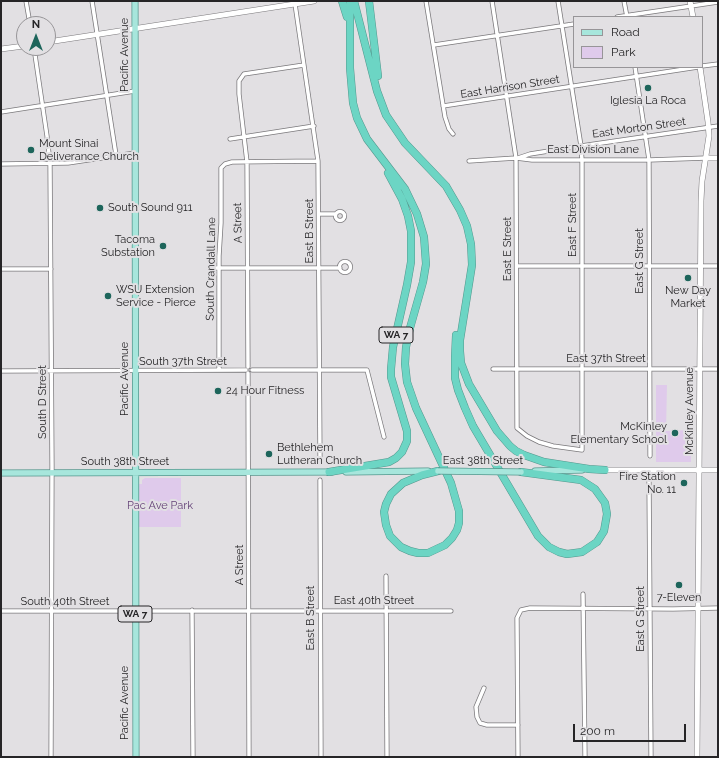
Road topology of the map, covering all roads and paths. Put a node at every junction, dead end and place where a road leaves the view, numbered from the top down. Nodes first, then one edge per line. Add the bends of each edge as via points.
1 (26, 1) edge
2 (92, 1) edge
3 (135, 1) edge
4 (314, 1) edge
5 (344, 1) edge
6 (350, 1) edge
7 (354, 1) edge
8 (369, 1) edge
9 (426, 1) edge
10 (492, 1) edge
11 (558, 1) edge
12 (624, 1) edge
13 (718, 2) edge
14 (691, 3) edge
15 (295, 4) junction
16 (29, 16) edge
17 (627, 16) edge
18 (693, 16) edge
19 (573, 24) edge
20 (562, 26) junction
21 (135, 28) junction
22 (97, 34) junction
23 (498, 35) junction
24 (56, 41) edge
25 (434, 45) junction
26 (16, 47) edge
27 (1, 49) edge
28 (350, 53) junction
29 (35, 56) edge
30 (718, 64) edge
31 (304, 65) junction
32 (703, 66) edge
33 (634, 68) edge
34 (694, 68) edge
35 (700, 68) edge
36 (636, 77) junction
37 (572, 87) junction
38 (135, 91) junction
39 (107, 96) junction
40 (507, 96) junction
41 (380, 100) junction
42 (42, 105) junction
43 (443, 106) junction
44 (1, 112) edge
45 (314, 126) junction
46 (718, 126) edge
47 (709, 127) junction
48 (453, 134) dead end
49 (244, 137) junction
50 (645, 137) junction
51 (230, 139) dead end
52 (581, 146) junction
53 (373, 149) junction
54 (135, 153) junction
55 (116, 155) junction
56 (516, 158) junction
57 (706, 158) junction
58 (718, 158) edge
59 (582, 160) junction
60 (649, 160) junction
61 (318, 161) junction
62 (469, 161) dead end
63 (247, 162) junction
64 (50, 163) junction
65 (1, 164) edge
66 (319, 214) junction
67 (336, 214) dead end
68 (517, 266) junction
69 (582, 266) junction
70 (649, 266) junction
71 (701, 266) junction
72 (718, 266) edge
73 (213, 268) dead end
74 (219, 268) junction
75 (248, 268) junction
76 (319, 268) junction
77 (340, 268) dead end
78 (1, 269) edge
79 (51, 269) junction
80 (471, 280) junction
81 (517, 368) junction
82 (649, 368) junction
83 (493, 369) dead end
84 (583, 369) junction
85 (700, 369) junction
86 (718, 369) edge
87 (219, 370) junction
88 (248, 370) junction
89 (320, 370) junction
90 (1, 371) edge
91 (52, 371) junction
92 (134, 371) junction
93 (384, 437) dead end
94 (582, 450) joint
95 (650, 456) dead end
96 (320, 459) dead end
97 (605, 470) junction
98 (699, 470) junction
99 (718, 470) edge
100 (438, 471) junction
101 (52, 472) junction
102 (135, 472) junction
103 (248, 472) junction
104 (330, 472) junction
105 (521, 472) junction
106 (1, 473) edge
107 (320, 480) dead end
108 (650, 481) dead end
109 (386, 576) dead end
110 (583, 594) dead end
111 (699, 607) junction
112 (718, 608) edge
113 (583, 609) junction
114 (651, 609) junction
115 (192, 610) junction
116 (249, 610) junction
117 (320, 610) junction
118 (386, 610) junction
119 (1, 611) edge
120 (52, 611) junction
121 (135, 611) junction
122 (451, 611) dead end
123 (484, 688) dead end
124 (518, 725) junction
125 (51, 757) edge
126 (136, 757) edge
127 (193, 757) edge
128 (249, 757) edge
129 (321, 757) edge
130 (387, 757) edge
131 (518, 757) edge
132 (585, 757) edge
133 (651, 757) edge
134 (697, 757) edge

1 - 16 street
2 - 22 street
3 - 21 main road, Pacific Avenue
4 - 15 street
5 - 28 highway
6 - 28 highway
7 - 41 highway
8 - 41 highway
9 - 25 street
10 - 23 street, East E Street
11 - 20 street, East F Street
12 - 17 street
13 - 14 street
14 - 17 street
14 - 18 street
15 - 21 street
15 - 31 street, East B Street
19 - 20 street
20 - 23 street
20 - 37 street, East F Street
21 - 22 street
21 - 38 main road, Pacific Avenue
22 - 24 street
22 - 39 street
23 - 25 street
23 - 40 street, East E Street
25 - 43 street
26 - 27 street
28 - 53 highway, WA 7 via 355,113
29 - 42 street, South D Street
30 - 32 street, East Harrison Street
31 - 45 street, East B Street
31 - 49 street, A Street via 244,74 239,79
33 - 36 street, East G Street
34 - 36 street, East Harrison Street
35 - 47 street, McKinley Avenue
36 - 37 street, East Harrison Street
36 - 50 street, East G Street
37 - 40 street, East Harrison Street
37 - 52 street, East F Street
38 - 39 street
38 - 54 main road, Pacific Avenue
39 - 42 street
39 - 55 street
40 - 43 street, East Harrison Street
40 - 56 street, East E Street
41 - 80 highway via 396,131 446,186 460,210 471,244
42 - 44 street
42 - 64 street, South D Street
43 - 48 street via 448,127
45 - 49 street
45 - 61 street, East B Street
46 - 47 street, East Morton Street
47 - 50 street, East Morton Street
47 - 57 street, McKinley Avenue
49 - 51 street
49 - 63 street, A Street
50 - 52 street, East Morton Street
50 - 60 street, East G Street
52 - 56 street, East Morton Street
52 - 59 street, East F Street
53 - 100 highway via 405,189 421,225 426,264 421,292 407,339 406,372 411,394 451,483 459,511 457,530 445,545 428,553 410,551 397,544 390,536 384,512 386,504 390,494 403,483
53 - 104 highway, WA 7 via 402,199 411,231 411,262 390,369 407,441 401,454 389,462
54 - 55 street
54 - 92 main road, Pacific Avenue
55 - 64 street via 68,163
56 - 59 street, East Division Lane
56 - 62 street, East Division Lane
56 - 68 street, East E Street
57 - 58 street, East Division Lane
57 - 60 street, East Division Lane
57 - 71 street, McKinley Avenue via 701,194
59 - 60 street, East Division Lane
59 - 69 street, East F Street
60 - 70 street, East G Street
61 - 63 street
61 - 66 street, East B Street
63 - 74 street, South Crandall Lane via 230,162 221,168
63 - 75 street, A Street
64 - 65 street
64 - 79 street, South D Street
66 - 67 street
66 - 76 street, East B Street
68 - 69 street
68 - 81 street, East E Street
69 - 70 street
69 - 84 street, East F Street
70 - 71 street
70 - 82 street, East G Street
71 - 72 street
71 - 85 street, McKinley Avenue
73 - 74 street
74 - 75 street
74 - 87 street, South Crandall Lane
75 - 76 street
75 - 88 street, A Street
76 - 77 street
76 - 89 street, East B Street
78 - 79 street
79 - 91 street, South D Street
80 - 97 highway via 460,340 462,364 469,384 497,431 516,451 534,459
80 - 105 highway via 457,332 454,358 458,390 474,426 543,542 556,551 567,554 582,552 597,542 604,531 607,514 605,503 595,489 581,480
81 - 83 street, East 37th Street
81 - 84 street, East 37th Street
81 - 94 street, East E Street via 517,428 540,442
82 - 84 street, East 37th Street
82 - 85 street, East 37th Street
82 - 95 street, East G Street
84 - 94 street, East F Street
85 - 86 street, East 37th Street
85 - 98 street, McKinley Avenue
87 - 88 street, South 37th Street
87 - 92 street, South 37th Street
88 - 89 street
88 - 103 street, A Street
89 - 93 street via 367,370
89 - 96 street, East B Street
90 - 91 street, South 37th Street
91 - 92 street, South 37th Street
91 - 101 street, South D Street
92 - 102 main road, Pacific Avenue
97 - 98 street, East 38th Street
97 - 105 main road, East 38th Street / WA 7
98 - 99 street, East 38th Street
98 - 111 street, McKinley Avenue
100 - 104 main road, East 38th Street / WA 7
100 - 105 main road, East 38th Street / WA 7, bridge
101 - 102 main road, South 38th Street / WA 7
101 - 106 main road, South 38th Street
101 - 120 street, South D Street
102 - 103 main road, South 38th Street / WA 7
102 - 121 main road, Pacific Avenue / WA 7
103 - 104 main road, East 38th Street / WA 7
103 - 116 street, A Street
107 - 117 street, East B Street
108 - 114 street, East G Street
109 - 118 street
110 - 113 street
111 - 112 street
111 - 114 street
111 - 134 street, McKinley Avenue
113 - 114 street
113 - 124 street via 530,608 519,611
113 - 132 street
114 - 133 street, East G Street
115 - 116 street, South 40th Street
115 - 121 street, South 40th Street
115 - 127 street
116 - 117 street, East 40th Street
116 - 128 street, A Street
117 - 118 street, East 40th Street
117 - 129 street, East B Street
118 - 122 street, East 40th Street
118 - 130 street
119 - 120 street, South 40th Street
120 - 121 street, South 40th Street
120 - 125 street, South D Street
121 - 126 main road, Pacific Avenue / WA 7
123 - 124 street via 476,707 480,723
124 - 131 street

